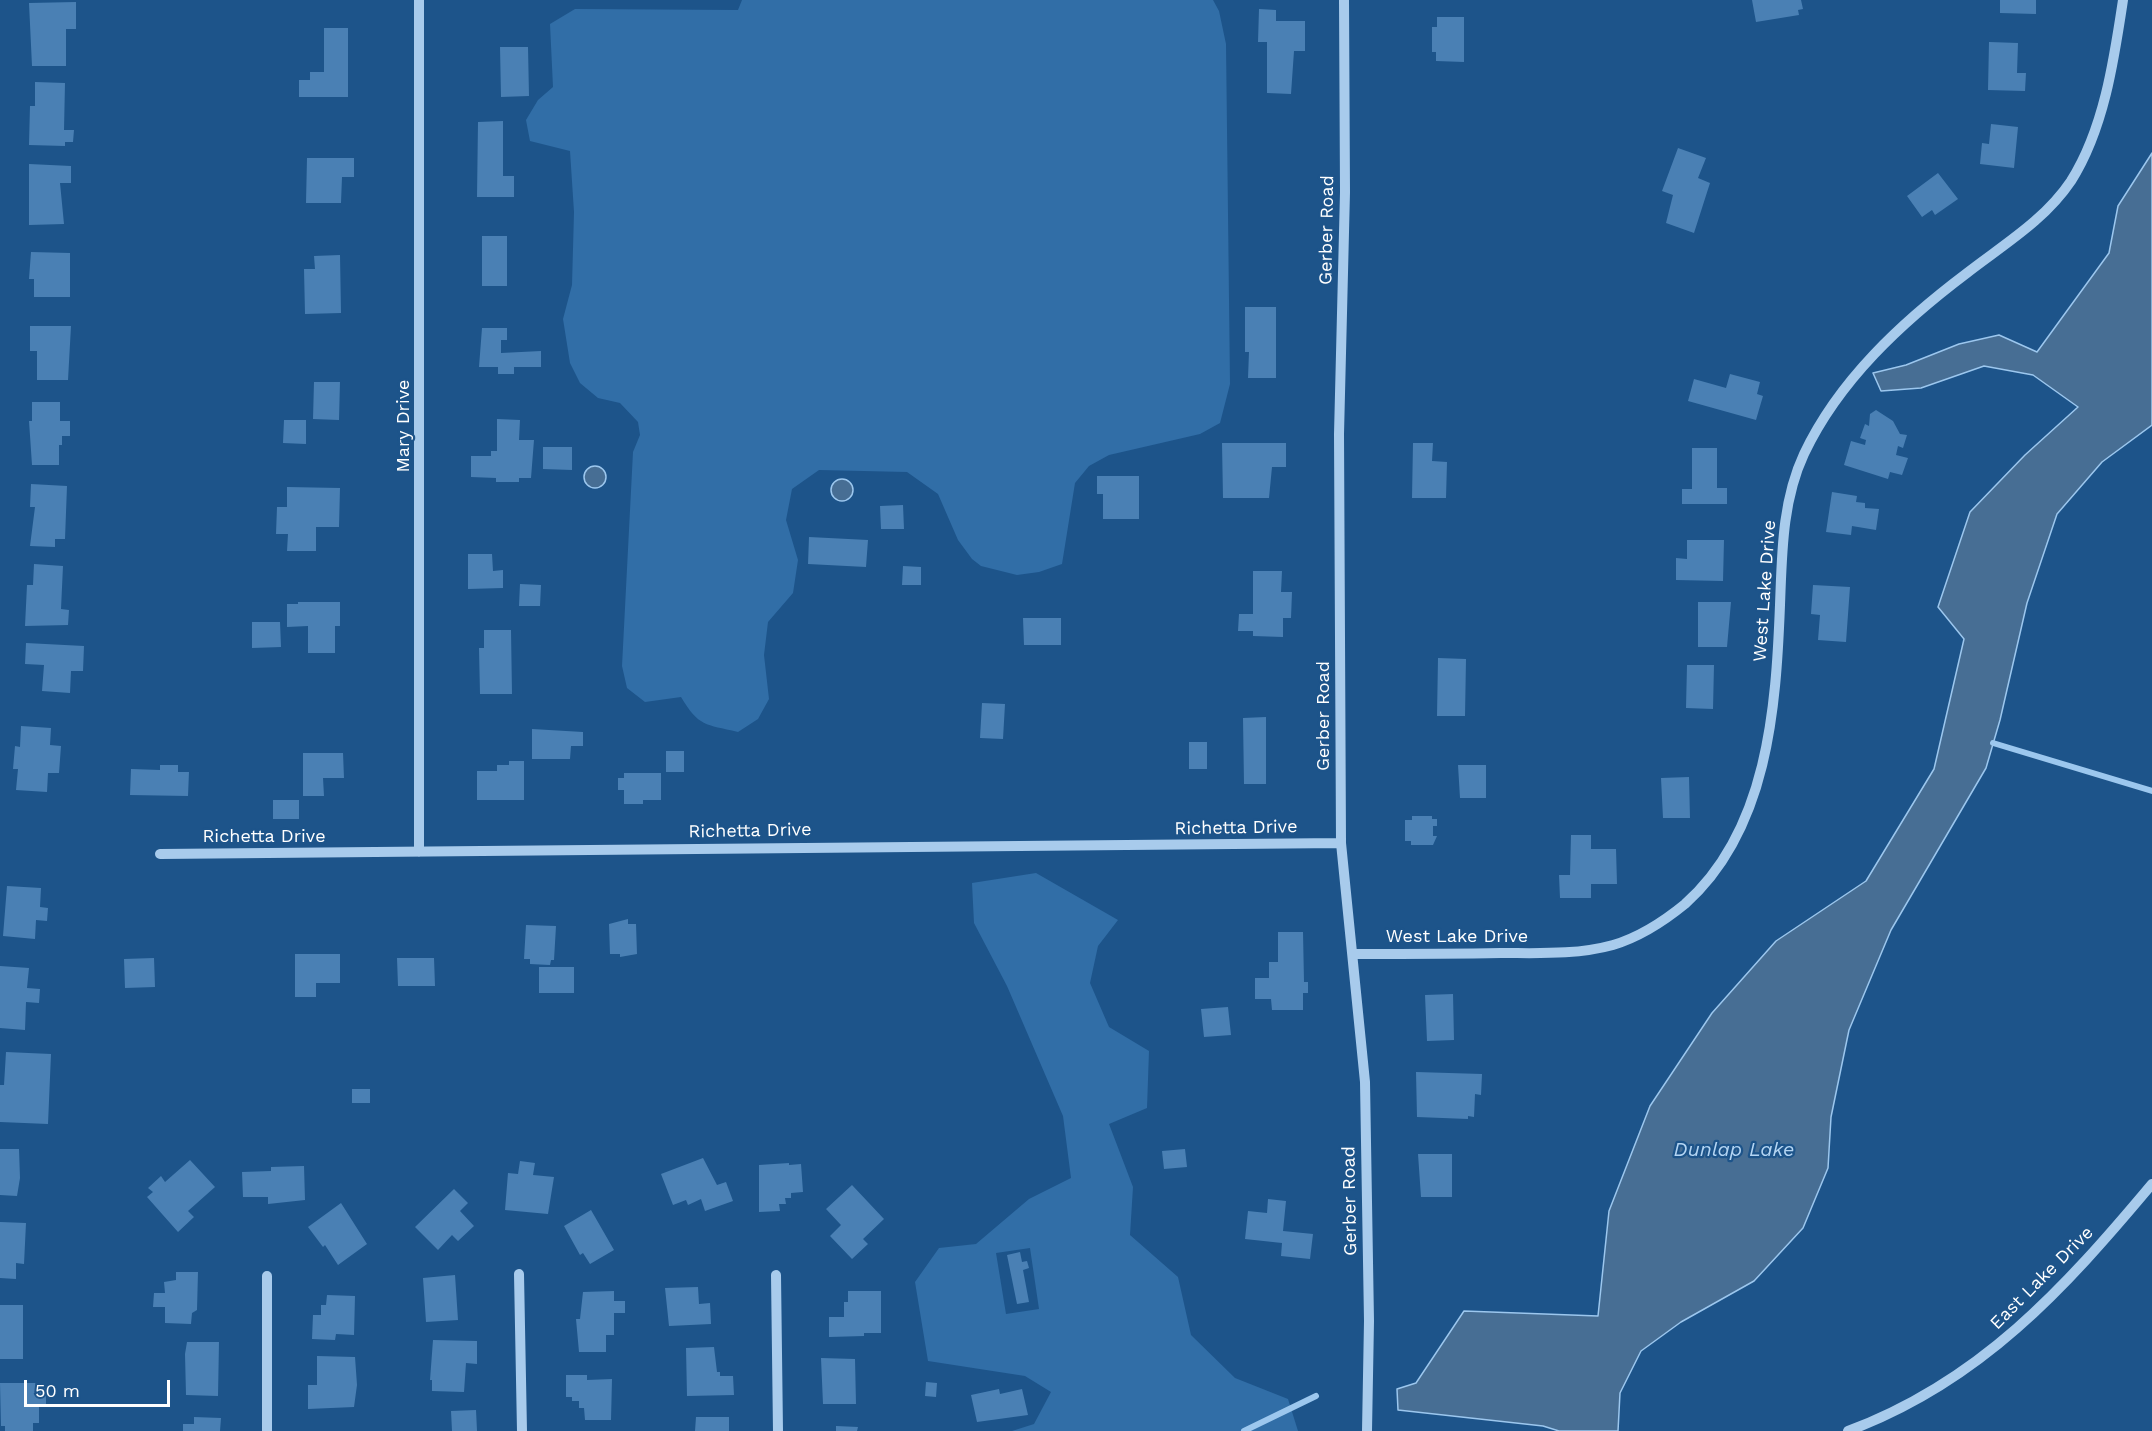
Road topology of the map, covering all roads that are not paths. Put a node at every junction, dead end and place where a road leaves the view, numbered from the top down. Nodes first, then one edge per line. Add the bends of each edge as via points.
1 (419, 0) edge
2 (1344, 0) edge
3 (2123, 0) edge
4 (1341, 843) junction
5 (419, 852) junction
6 (160, 854) dead end
7 (1354, 954) junction
8 (2152, 1184) edge
9 (519, 1274) dead end
10 (776, 1275) dead end
11 (267, 1276) dead end
12 (267, 1431) edge
13 (522, 1431) edge
14 (778, 1431) edge
15 (1367, 1431) edge
16 (1848, 1431) edge

1 - 5 street, Mary Drive
2 - 4 street, Gerber Road
3 - 7 street, West Lake Drive via 2103,99 2085,154 2071,181 2030,226 1963,276 1867,362 1835,401 1802,458 1790,495 1783,539 1778,651 1766,750 1757,787 1742,822 1713,873 1664,921 1634,938 1597,949 1550,953
4 - 5 street, Richetta Drive
4 - 7 street, Gerber Road
5 - 6 street, Richetta Drive
7 - 15 street, Gerber Road via 1365,1082
8 - 16 street, East Lake Drive via 2088,1260 2011,1336 1913,1402
9 - 13 street
10 - 14 street
11 - 12 street

